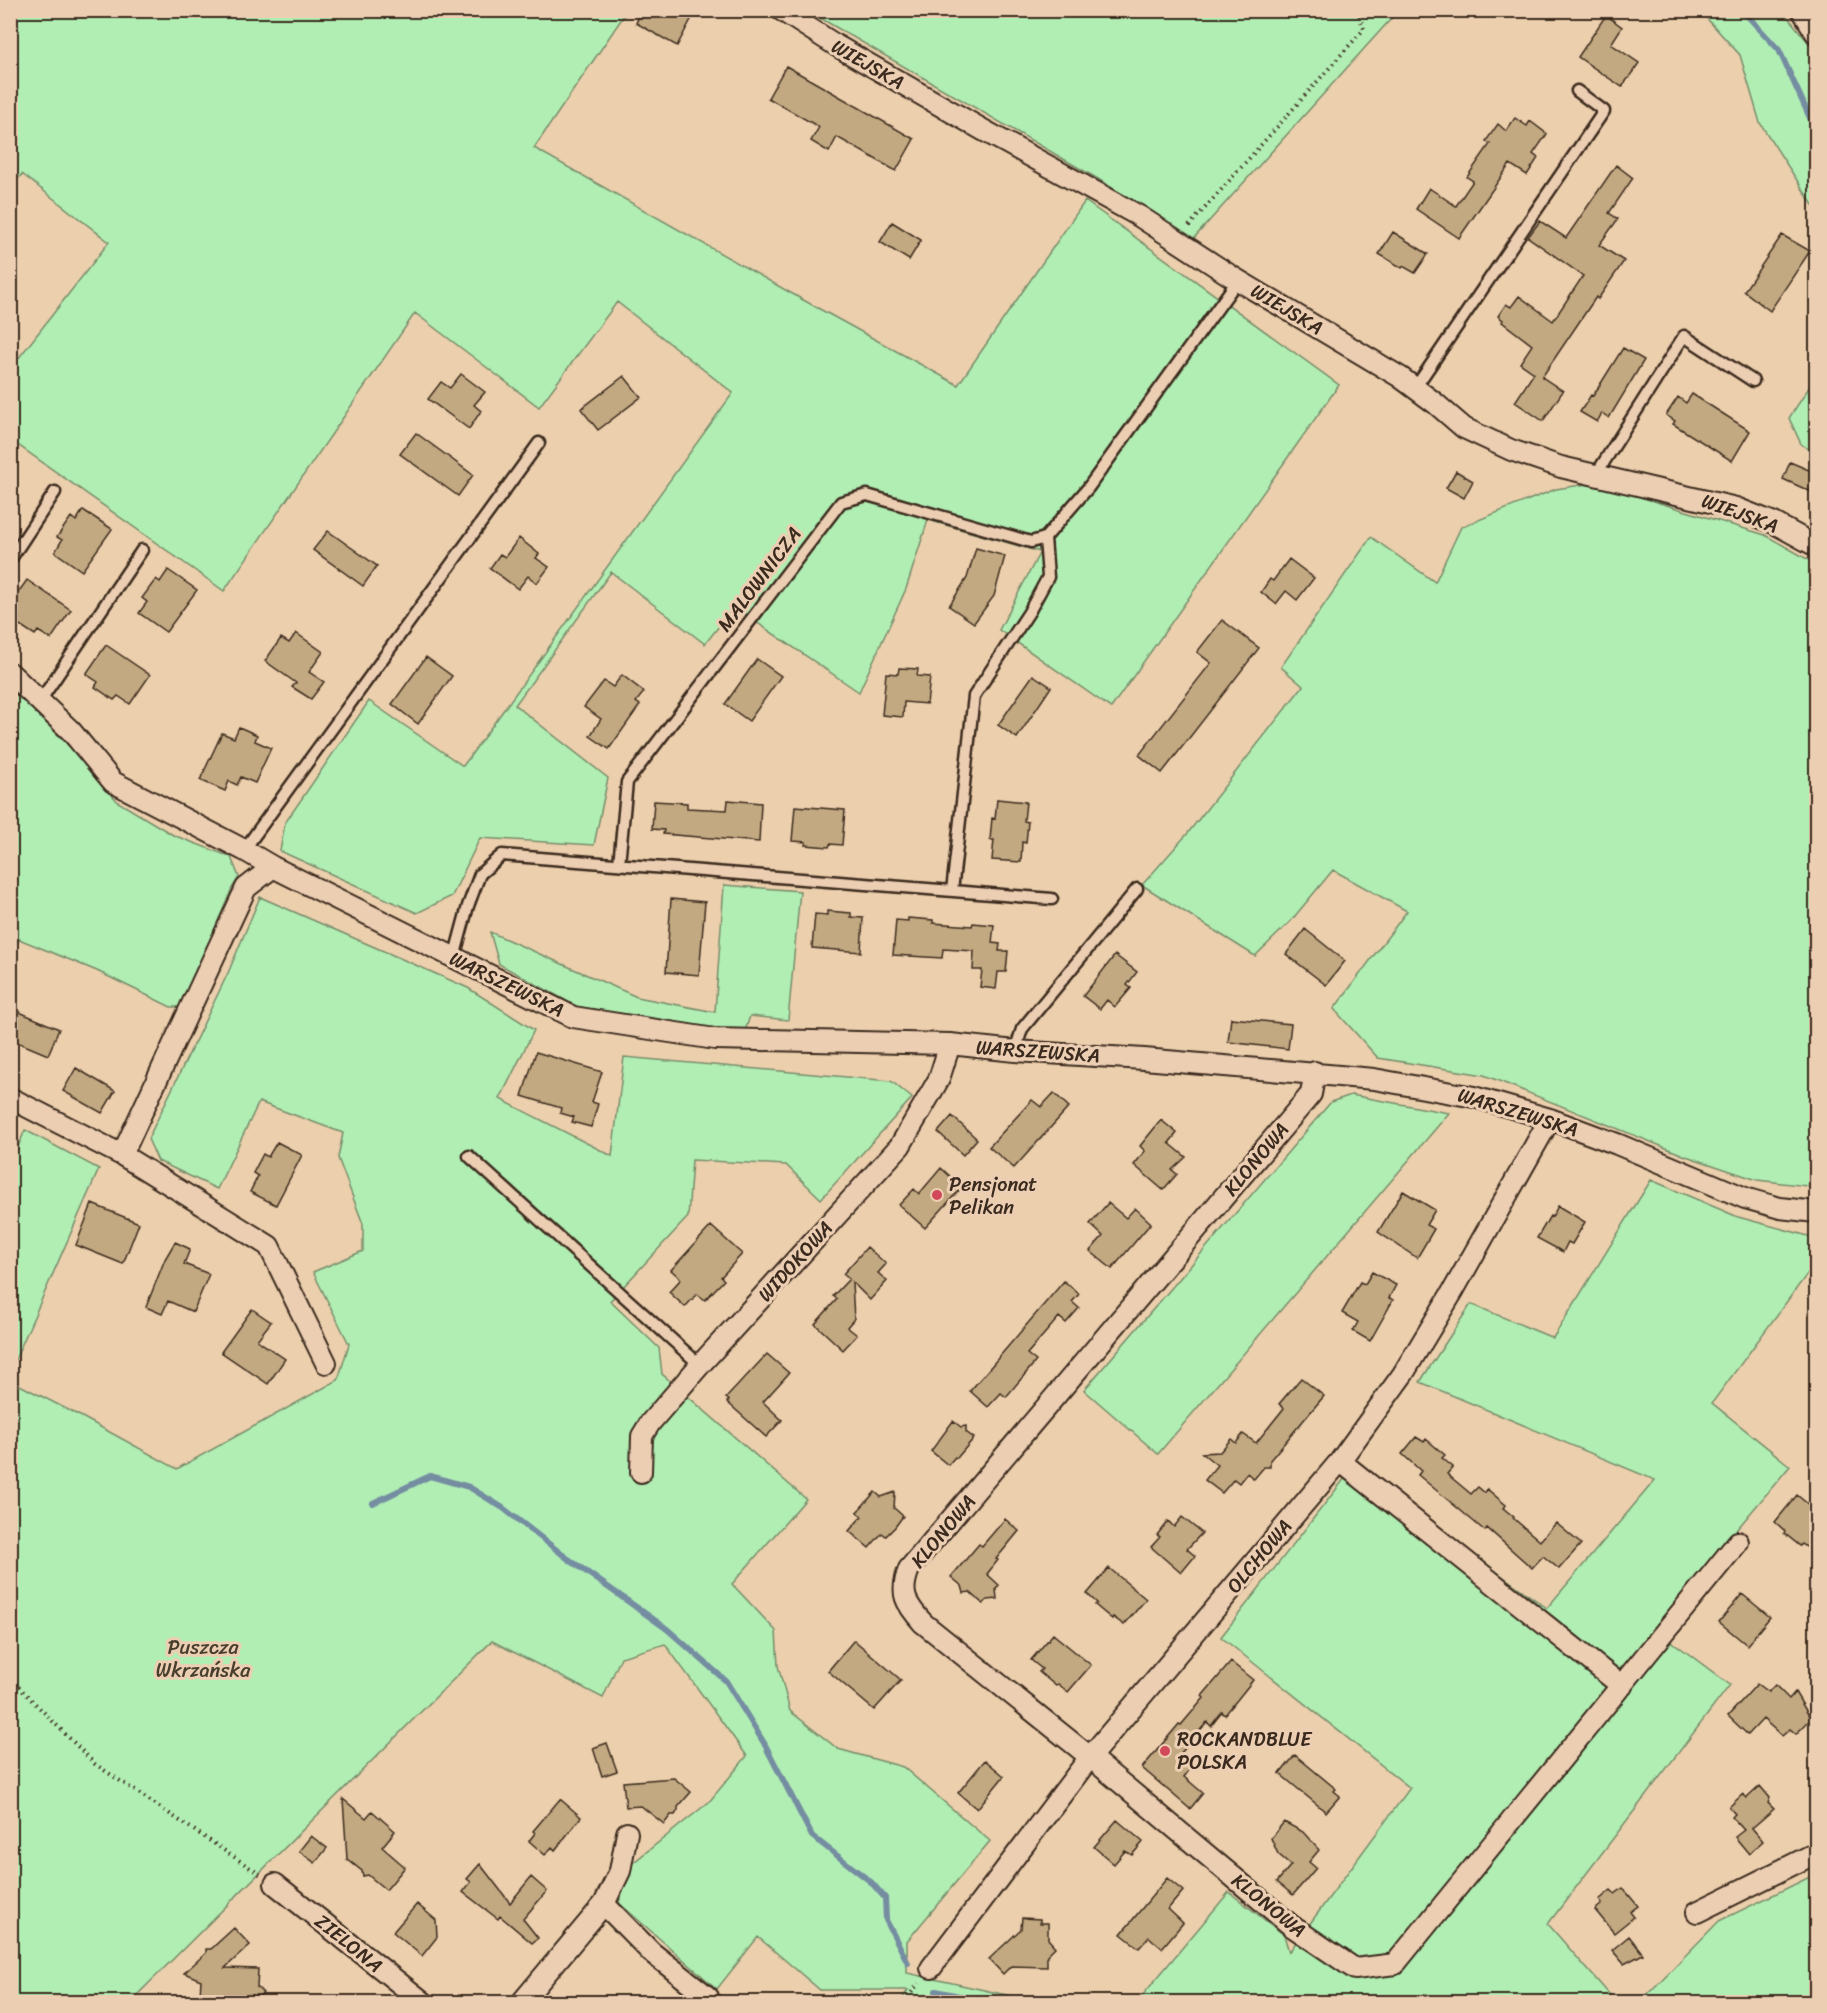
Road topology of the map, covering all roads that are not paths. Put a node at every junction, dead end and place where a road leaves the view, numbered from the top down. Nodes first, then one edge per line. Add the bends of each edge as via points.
1 (781, 10) edge
2 (1802, 10) edge
3 (1816, 33) edge
4 (1577, 91) dead end
5 (1238, 280) junction
6 (1753, 381) dead end
7 (1415, 388) junction
8 (539, 443) dead end
9 (1595, 476) junction
10 (56, 492) dead end
11 (1045, 538) junction
12 (1816, 546) edge
13 (142, 550) dead end
14 (10, 560) edge
15 (10, 673) edge
16 (40, 701) junction
17 (244, 850) junction
18 (619, 864) junction
19 (273, 867) junction
20 (1137, 889) dead end
21 (951, 891) junction
22 (1052, 899) dead end
23 (454, 958) junction
24 (950, 1044) junction
25 (1014, 1051) junction
26 (1315, 1072) junction
27 (10, 1098) edge
28 (1550, 1119) junction
29 (123, 1155) junction
30 (470, 1156) dead end
31 (1816, 1212) edge
32 (326, 1363) dead end
33 (700, 1365) junction
34 (1340, 1461) junction
35 (641, 1472) dead end
36 (1738, 1542) dead end
37 (1622, 1686) junction
38 (1090, 1757) junction
39 (627, 1833) dead end
40 (1816, 1853) edge
41 (275, 1884) road end
42 (604, 1905) junction
43 (1697, 1912) dead end
44 (931, 1968) road end
45 (708, 1997) dead end
46 (423, 2002) edge
47 (522, 2002) edge

1 - 5 street, WIEJSKA via 837,46 1139,216
2 - 3 street
4 - 7 lane via 1604,111
5 - 7 street, WIEJSKA
5 - 11 lane via 1088,488
6 - 9 lane via 1684,336
7 - 9 street, WIEJSKA via 1464,428 1511,450
8 - 17 lane
9 - 12 street, WIEJSKA via 1736,508
10 - 14 lane
11 - 18 lane, MALOWNICZA via 1031,542 867,495 841,502 627,782
11 - 21 lane via 1048,577 974,696
13 - 16 lane
15 - 16 street, WARSZEWSKA
16 - 17 street, WARSZEWSKA via 113,782
17 - 19 street, WARSZEWSKA
18 - 21 lane
18 - 23 lane via 502,855 480,874
19 - 23 street, WARSZEWSKA
19 - 29 street via 246,888
20 - 25 lane via 1022,1029
21 - 22 lane
23 - 24 street, WARSZEWSKA via 573,1017 715,1039
24 - 25 street, WARSZEWSKA
24 - 33 street, WIDOKOWA via 939,1079 900,1146
25 - 26 street, WARSZEWSKA
26 - 28 street, WARSZEWSKA via 1432,1088
26 - 38 street, KLONOWA via 1311,1094 909,1569 905,1581 904,1595 923,1623
27 - 29 street
28 - 31 street, WARSZEWSKA via 1745,1198 1780,1208
28 - 34 street, OLCHOWA via 1403,1374
29 - 32 street via 269,1246
30 - 33 lane
33 - 35 street, WIDOKOWA via 642,1436
34 - 37 street
34 - 38 street, OLCHOWA
36 - 37 street
37 - 38 street, KLONOWA via 1395,1964 1355,1970 1293,1927
38 - 44 street, OLCHOWA
39 - 42 street via 620,1871
40 - 43 street
41 - 46 street, ZIELONA
42 - 45 street via 651,1952
42 - 47 street

